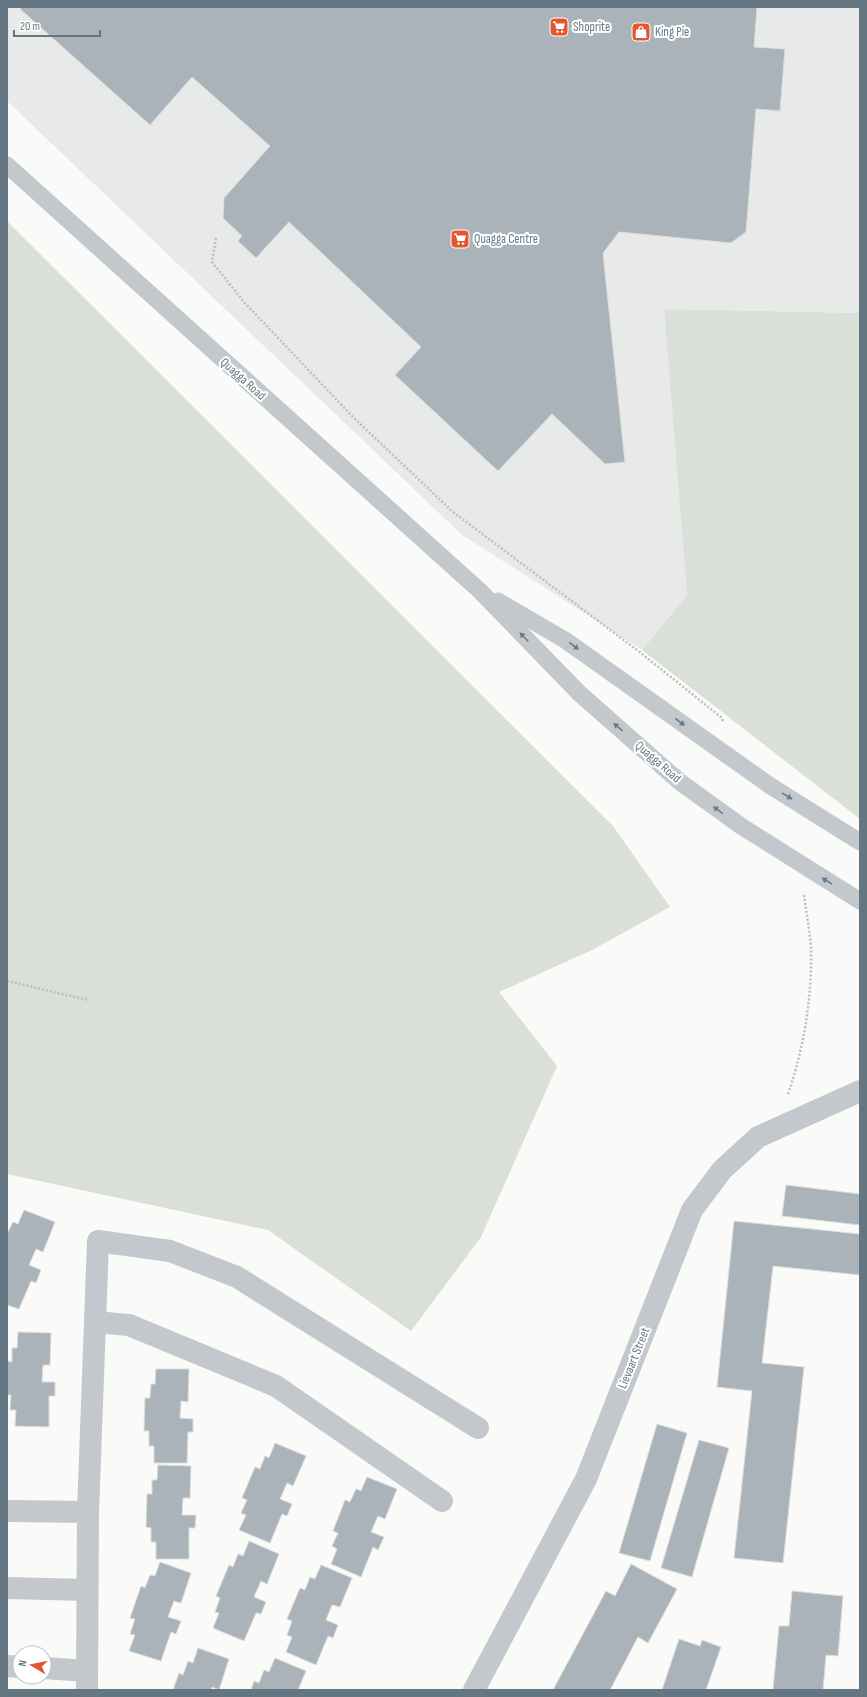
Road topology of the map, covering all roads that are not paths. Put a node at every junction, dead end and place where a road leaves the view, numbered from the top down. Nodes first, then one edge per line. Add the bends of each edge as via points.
1 (7, 165) edge
2 (480, 591) junction
3 (860, 842) edge
4 (860, 902) edge
5 (860, 1091) edge
6 (95, 1322) junction
7 (478, 1428) dead end
8 (442, 1501) dead end
9 (10, 1511) dead end
10 (88, 1512) junction
11 (8, 1588) edge
12 (87, 1590) junction
13 (52, 1670) edge
14 (87, 1680) edge
15 (474, 1690) edge

1 - 2 lane, Quagga Road
2 -> 3 lane, Quagga Road via 565,640 769,785
4 -> 2 lane, Quagga Road via 741,826 680,782 579,693
5 - 15 street, Lievaart Street via 758,1137 722,1170 692,1210 586,1479
6 - 7 street via 98,1241 170,1251 237,1276
6 - 8 street via 129,1325 276,1386
6 - 10 street
9 - 10 street
10 - 12 street
11 - 12 street
12 - 14 street
13 - 14 street

